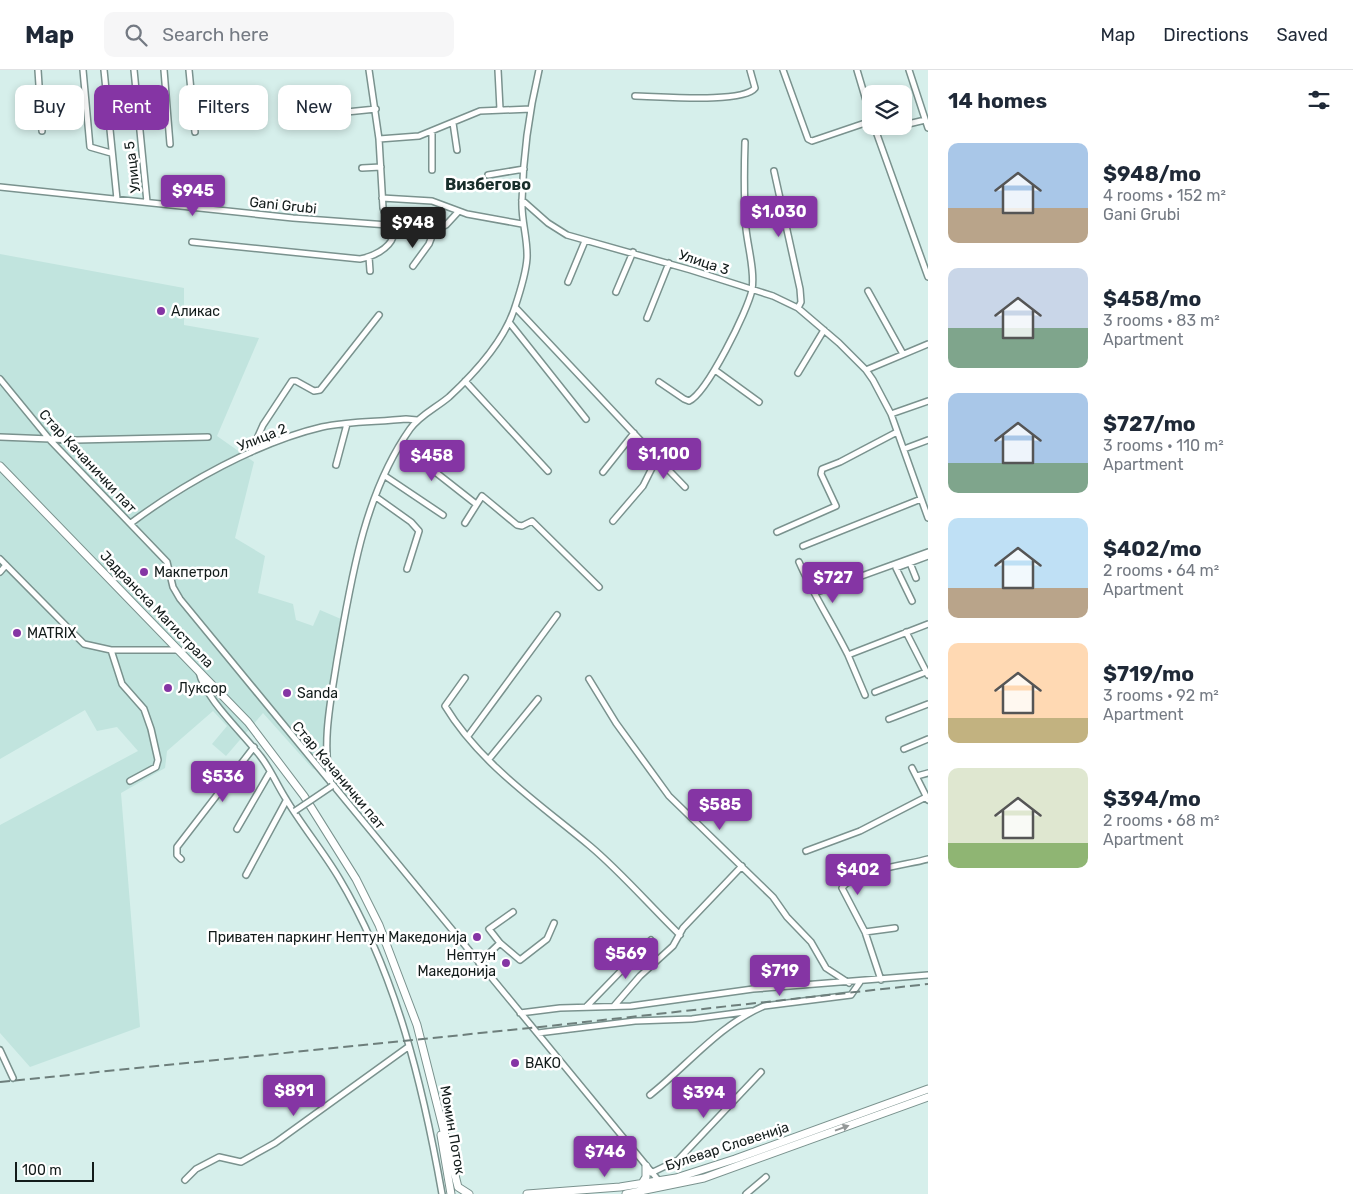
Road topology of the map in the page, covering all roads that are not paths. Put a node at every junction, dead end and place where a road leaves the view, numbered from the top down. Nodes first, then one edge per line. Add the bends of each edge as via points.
1 (38, 70) edge
2 (83, 70) edge
3 (104, 70) edge
4 (134, 70) edge
5 (164, 70) edge
6 (189, 70) edge
7 (369, 70) edge
8 (498, 70) edge
9 (538, 70) edge
10 (750, 70) edge
11 (783, 70) edge
12 (857, 70) edge
13 (909, 70) edge
14 (862, 87) edge
15 (635, 96) dead end
16 (376, 109) junction
17 (500, 109) junction
18 (531, 109) junction
19 (351, 112) edge
20 (925, 120) junction
21 (453, 123) junction
22 (912, 123) edge
23 (862, 124) edge
24 (928, 128) edge
25 (42, 131) dead end
26 (432, 131) junction
27 (194, 132) dead end
28 (877, 135) edge
29 (379, 139) junction
30 (745, 142) dead end
31 (170, 144) dead end
32 (456, 150) dead end
33 (111, 153) junction
34 (381, 167) junction
35 (362, 168) dead end
36 (524, 169) junction
37 (432, 170) dead end
38 (774, 171) dead end
39 (488, 175) dead end
40 (0, 187) edge
41 (382, 198) junction
42 (117, 199) junction
43 (522, 200) junction
44 (147, 202) junction
45 (458, 212) junction
46 (388, 224) junction
47 (522, 224) junction
48 (585, 241) junction
49 (192, 242) dead end
50 (633, 252) junction
51 (369, 257) junction
52 (925, 260) edge
53 (669, 263) junction
54 (413, 266) dead end
55 (370, 271) dead end
56 (928, 278) edge
57 (568, 282) dead end
58 (752, 289) junction
59 (868, 291) dead end
60 (616, 292) dead end
61 (515, 307) junction
62 (798, 308) junction
63 (379, 315) dead end
64 (647, 318) dead end
65 (509, 322) junction
66 (824, 330) junction
67 (928, 344) edge
68 (903, 354) junction
69 (715, 370) junction
70 (866, 370) junction
71 (798, 373) dead end
72 (0, 379) edge
73 (465, 381) junction
74 (659, 382) dead end
75 (759, 402) dead end
76 (928, 402) edge
77 (891, 414) junction
78 (586, 418) dead end
79 (417, 420) junction
80 (347, 424) junction
81 (898, 432) junction
82 (634, 433) junction
83 (208, 436) dead end
84 (0, 437) edge
85 (50, 440) junction
86 (928, 440) edge
87 (401, 444) junction
88 (904, 449) junction
89 (250, 452) junction
90 (657, 458) junction
91 (336, 465) dead end
92 (0, 466) edge
93 (548, 471) dead end
94 (603, 472) dead end
95 (386, 476) junction
96 (685, 487) dead end
97 (376, 497) junction
98 (921, 499) junction
99 (476, 504) junction
100 (443, 515) dead end
101 (928, 518) edge
102 (613, 521) dead end
103 (131, 523) junction
104 (466, 523) dead end
105 (777, 532) dead end
106 (803, 546) dead end
107 (928, 552) edge
108 (928, 556) edge
109 (0, 559) edge
110 (799, 562) dead end
111 (910, 563) junction
112 (6, 566) junction
113 (407, 569) dead end
114 (0, 572) edge
115 (916, 578) dead end
116 (599, 587) dead end
117 (820, 591) dead end
118 (912, 601) dead end
119 (558, 615) dead end
120 (928, 624) edge
121 (906, 632) junction
122 (111, 650) junction
123 (179, 650) junction
124 (848, 655) junction
125 (198, 670) junction
126 (927, 673) edge
127 (465, 678) dead end
128 (588, 679) dead end
129 (875, 692) dead end
130 (865, 695) dead end
131 (538, 700) dead end
132 (928, 704) edge
133 (890, 719) dead end
134 (468, 736) junction
135 (928, 739) edge
136 (254, 747) junction
137 (904, 749) dead end
138 (488, 759) junction
139 (912, 768) dead end
140 (270, 772) junction
141 (928, 772) edge
142 (917, 776) junction
143 (130, 781) dead end
144 (332, 786) junction
145 (927, 799) edge
146 (286, 801) junction
147 (294, 812) junction
148 (237, 830) dead end
149 (806, 851) dead end
150 (181, 859) dead end
151 (928, 859) edge
152 (742, 866) junction
153 (246, 875) dead end
154 (513, 912) dead end
155 (554, 924) dead end
156 (895, 928) dead end
157 (864, 932) junction
158 (680, 935) junction
159 (651, 940) dead end
160 (500, 943) junction
161 (479, 963) junction
162 (928, 975) edge
163 (881, 980) junction
164 (860, 982) junction
165 (850, 983) junction
166 (587, 1006) junction
167 (614, 1006) junction
168 (752, 1011) junction
169 (520, 1012) junction
170 (538, 1033) junction
171 (408, 1047) junction
172 (0, 1050) edge
173 (429, 1071) junction
174 (761, 1072) dead end
175 (13, 1078) dead end
176 (928, 1089) edge
177 (650, 1095) dead end
178 (928, 1097) edge
179 (646, 1166) junction
180 (651, 1173) junction
181 (766, 1177) dead end
182 (185, 1180) dead end
183 (678, 1184) junction
184 (641, 1185) junction
185 (661, 1185) junction
186 (442, 1194) edge
187 (451, 1194) edge
188 (469, 1194) edge
189 (526, 1194) edge
190 (626, 1194) edge
191 (674, 1194) edge
192 (746, 1194) edge

1 - 25 street
2 - 33 street via 90,147
3 - 33 street
4 - 44 street, Улица 5
5 - 31 street
6 - 27 street
7 - 16 street
8 - 17 street
9 - 18 street
10 - 15 street via 755,88 746,95 726,98
11 - 23 street via 808,139 812,141
12 - 14 street
13 - 20 street
16 - 19 street
16 - 29 street
17 - 18 street
17 - 21 street via 468,114
18 - 36 street
20 - 22 street
20 - 24 street
21 - 26 street
21 - 32 street
26 - 29 street via 418,136
26 - 37 street
28 - 52 street
29 - 34 street
30 - 58 street via 744,190
33 - 42 street
34 - 35 street
34 - 41 street
36 - 39 street
36 - 43 street
38 - 62 street via 800,289
40 - 42 street, Gani Grubi
41 - 45 street via 432,201
41 - 46 street
42 - 44 street, Gani Grubi
43 - 47 street
43 - 48 street, Улица 3 via 555,228
44 - 46 street, Gani Grubi via 292,218
45 - 47 street
45 - 54 street via 434,231
46 - 51 street via 393,239
47 - 61 street via 527,258
48 - 50 street, Улица 3
48 - 57 street
49 - 51 street via 354,259
50 - 53 street, Улица 3
50 - 60 street
51 - 55 street
52 - 56 street
53 - 58 street, Улица 3
53 - 64 street
58 - 62 street, Улица 3
58 - 69 street via 747,306
59 - 68 street
61 - 65 street
61 - 82 street
62 - 66 street, Улица 3
63 - 89 street via 320,390 314,391 296,380 292,381 263,425
65 - 73 street via 496,344
65 - 78 street
66 - 70 street, Улица 3
66 - 71 street
67 - 68 street
68 - 70 street
69 - 74 street via 696,396 689,400
69 - 75 street
70 - 77 street, Улица 3
72 - 85 street, Стар Качанички пат
73 - 79 street
73 - 93 street
76 - 77 street
77 - 81 street, Улица 3
79 - 80 street, Улица 2
79 - 87 street
80 - 89 street, Улица 2 via 312,430
80 - 91 street
81 - 88 street, Улица 3
81 - 105 street via 822,469 821,474 836,506
82 - 90 street
82 - 94 street
83 - 85 street
84 - 85 street
85 - 103 street, Стар Качанички пат
86 - 88 street
87 - 95 street
87 - 99 street
88 - 98 street, Улица 3
89 - 103 street, Улица 2 via 174,494
90 - 96 street
90 - 102 street via 643,486
92 - 123 street, Јадранска Магистрала
95 - 97 street
95 - 100 street
97 - 113 street via 419,531
97 - 144 street via 352,577 332,692 328,770
98 - 101 street, Улица 3
98 - 106 street
99 - 104 street
99 - 116 street via 482,496 517,525 532,521
103 - 144 street, Стар Качанички пат via 167,562 173,587 180,599
107 - 117 street
108 - 111 street
109 - 112 street
110 - 124 street
111 - 115 street
111 - 118 street via 896,568
112 - 114 street
112 - 122 street via 84,644
119 - 134 street
120 - 121 street
121 - 124 street
121 - 126 street
122 - 123 street
122 - 143 street via 122,684 144,709 158,760 156,767
123 - 125 street, Јадранска Магистрала
124 - 130 street
125 - 136 street via 205,690
125 - 173 street, Јадранска Магистрала via 269,749 304,796 356,879 398,973
126 - 129 street
127 - 134 street via 445,706
128 - 152 street via 669,796
131 - 138 street
132 - 133 street
134 - 138 street
135 - 137 street
136 - 140 street
136 - 150 street via 177,847 177,855
138 - 158 street via 592,848
139 - 142 street
140 - 146 street
140 - 148 street
141 - 142 street
142 - 145 street
144 - 147 street, bridge
144 - 161 street, Стар Качанички пат
145 - 149 street via 860,831
146 - 147 street
146 - 153 street
147 - 171 street via 338,876 362,922 388,984
151 - 157 street via 874,871 845,884 843,892
152 - 158 street
152 - 165 street via 773,897 810,942 826,968
154 - 160 street via 489,929
155 - 160 street via 547,939 524,959 520,960
156 - 157 street
157 - 163 street
158 - 167 street
159 - 166 street
160 - 161 street
161 - 169 street, Стар Качанички пат
162 - 163 street
163 - 164 street
164 - 165 street
164 - 168 street via 851,995 764,1006
165 - 167 street via 753,989
166 - 167 street
166 - 169 street
168 - 170 street
168 - 177 street via 704,1047
169 - 170 street, Стар Качанички пат
170 - 179 street, Стар Качанички пат
171 - 182 street via 275,1143 241,1162 219,1157 196,1169
171 - 186 street via 429,1125
172 - 175 street
173 - 187 street, Момин Поток
173 - 188 street via 458,1187
174 - 180 street via 683,1156
176 - 185 street, Булевар Словенија
183 -> 178 street, Булевар Словенија via 734,1168
179 - 180 street, Стар Качанички пат
179 - 184 street via 646,1177
180 - 185 street, Стар Качанички пат
181 - 192 street
183 - 185 street, Булевар Словенија
183 - 191 street
184 - 185 street, Булевар Словенија
184 - 189 street, Булевар Словенија
185 - 190 street, Булевар Словенија

